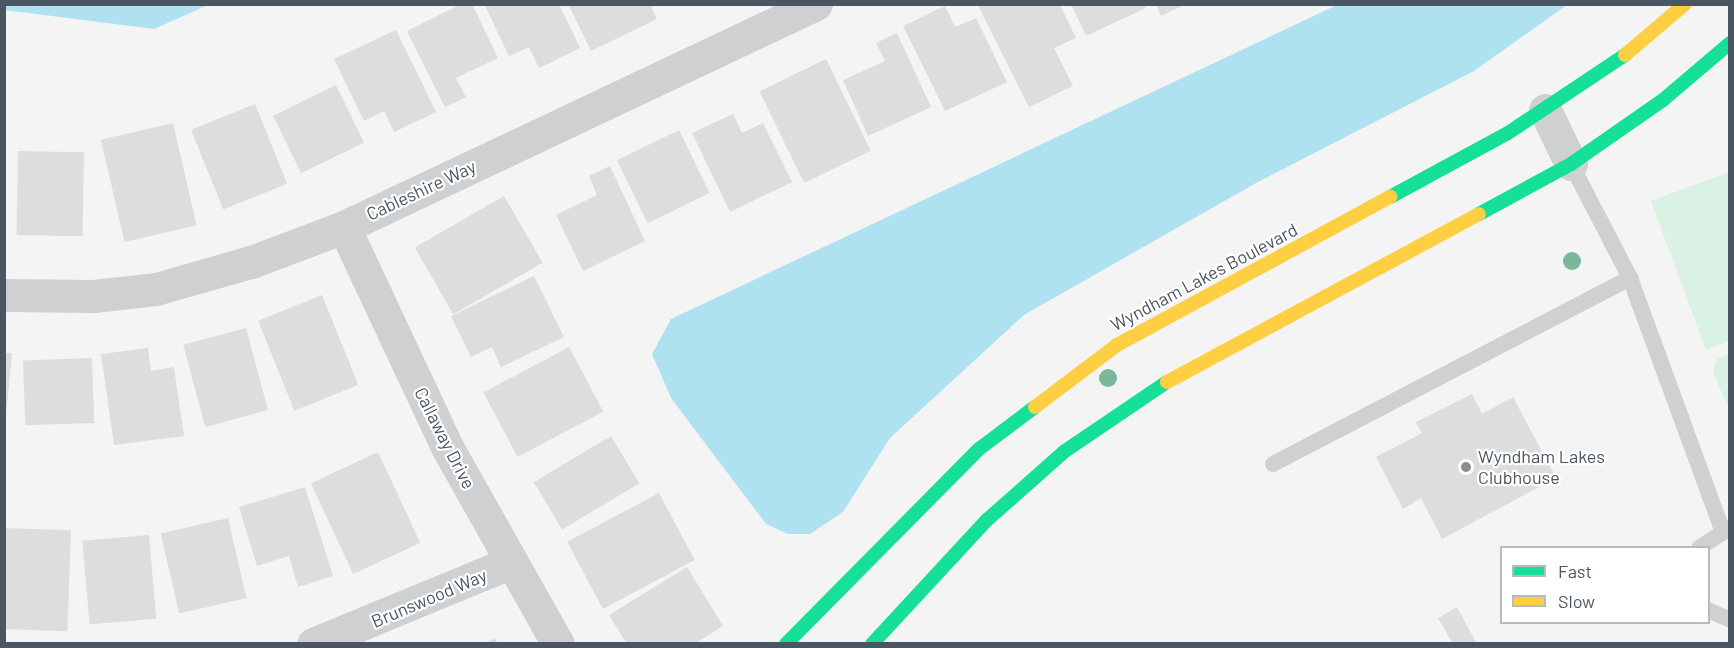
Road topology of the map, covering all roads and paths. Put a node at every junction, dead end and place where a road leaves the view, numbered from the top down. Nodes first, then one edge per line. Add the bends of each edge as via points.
1 (816, 4) edge
2 (1685, 4) edge
3 (1730, 43) edge
4 (1545, 110) junction
5 (1571, 164) junction
6 (344, 226) junction
7 (1630, 278) junction
8 (4, 296) edge
9 (1274, 464) dead end
10 (1726, 529) edge
11 (1702, 546) edge
12 (510, 563) junction
13 (1710, 611) edge
14 (1730, 620) edge
15 (313, 644) edge
16 (558, 644) edge
17 (786, 644) edge
18 (872, 644) edge

1 - 6 street, Cableshire Way
2 - 4 street, Wyndham Lakes Boulevard via 1634,49
3 - 5 street via 1664,100
4 - 5 street
4 - 17 street, Wyndham Lakes Boulevard via 1117,345 979,449
5 - 7 lane
5 - 18 street via 1148,393 1065,451 987,520
6 - 8 street, Cableshire Way via 251,262 156,289 93,296
6 - 12 street, Callaway Drive via 447,447
7 - 9 lane
7 - 10 lane
10 - 11 lane
12 - 15 street, Brunswood Way
12 - 16 street, Callaway Drive
13 - 14 lane

